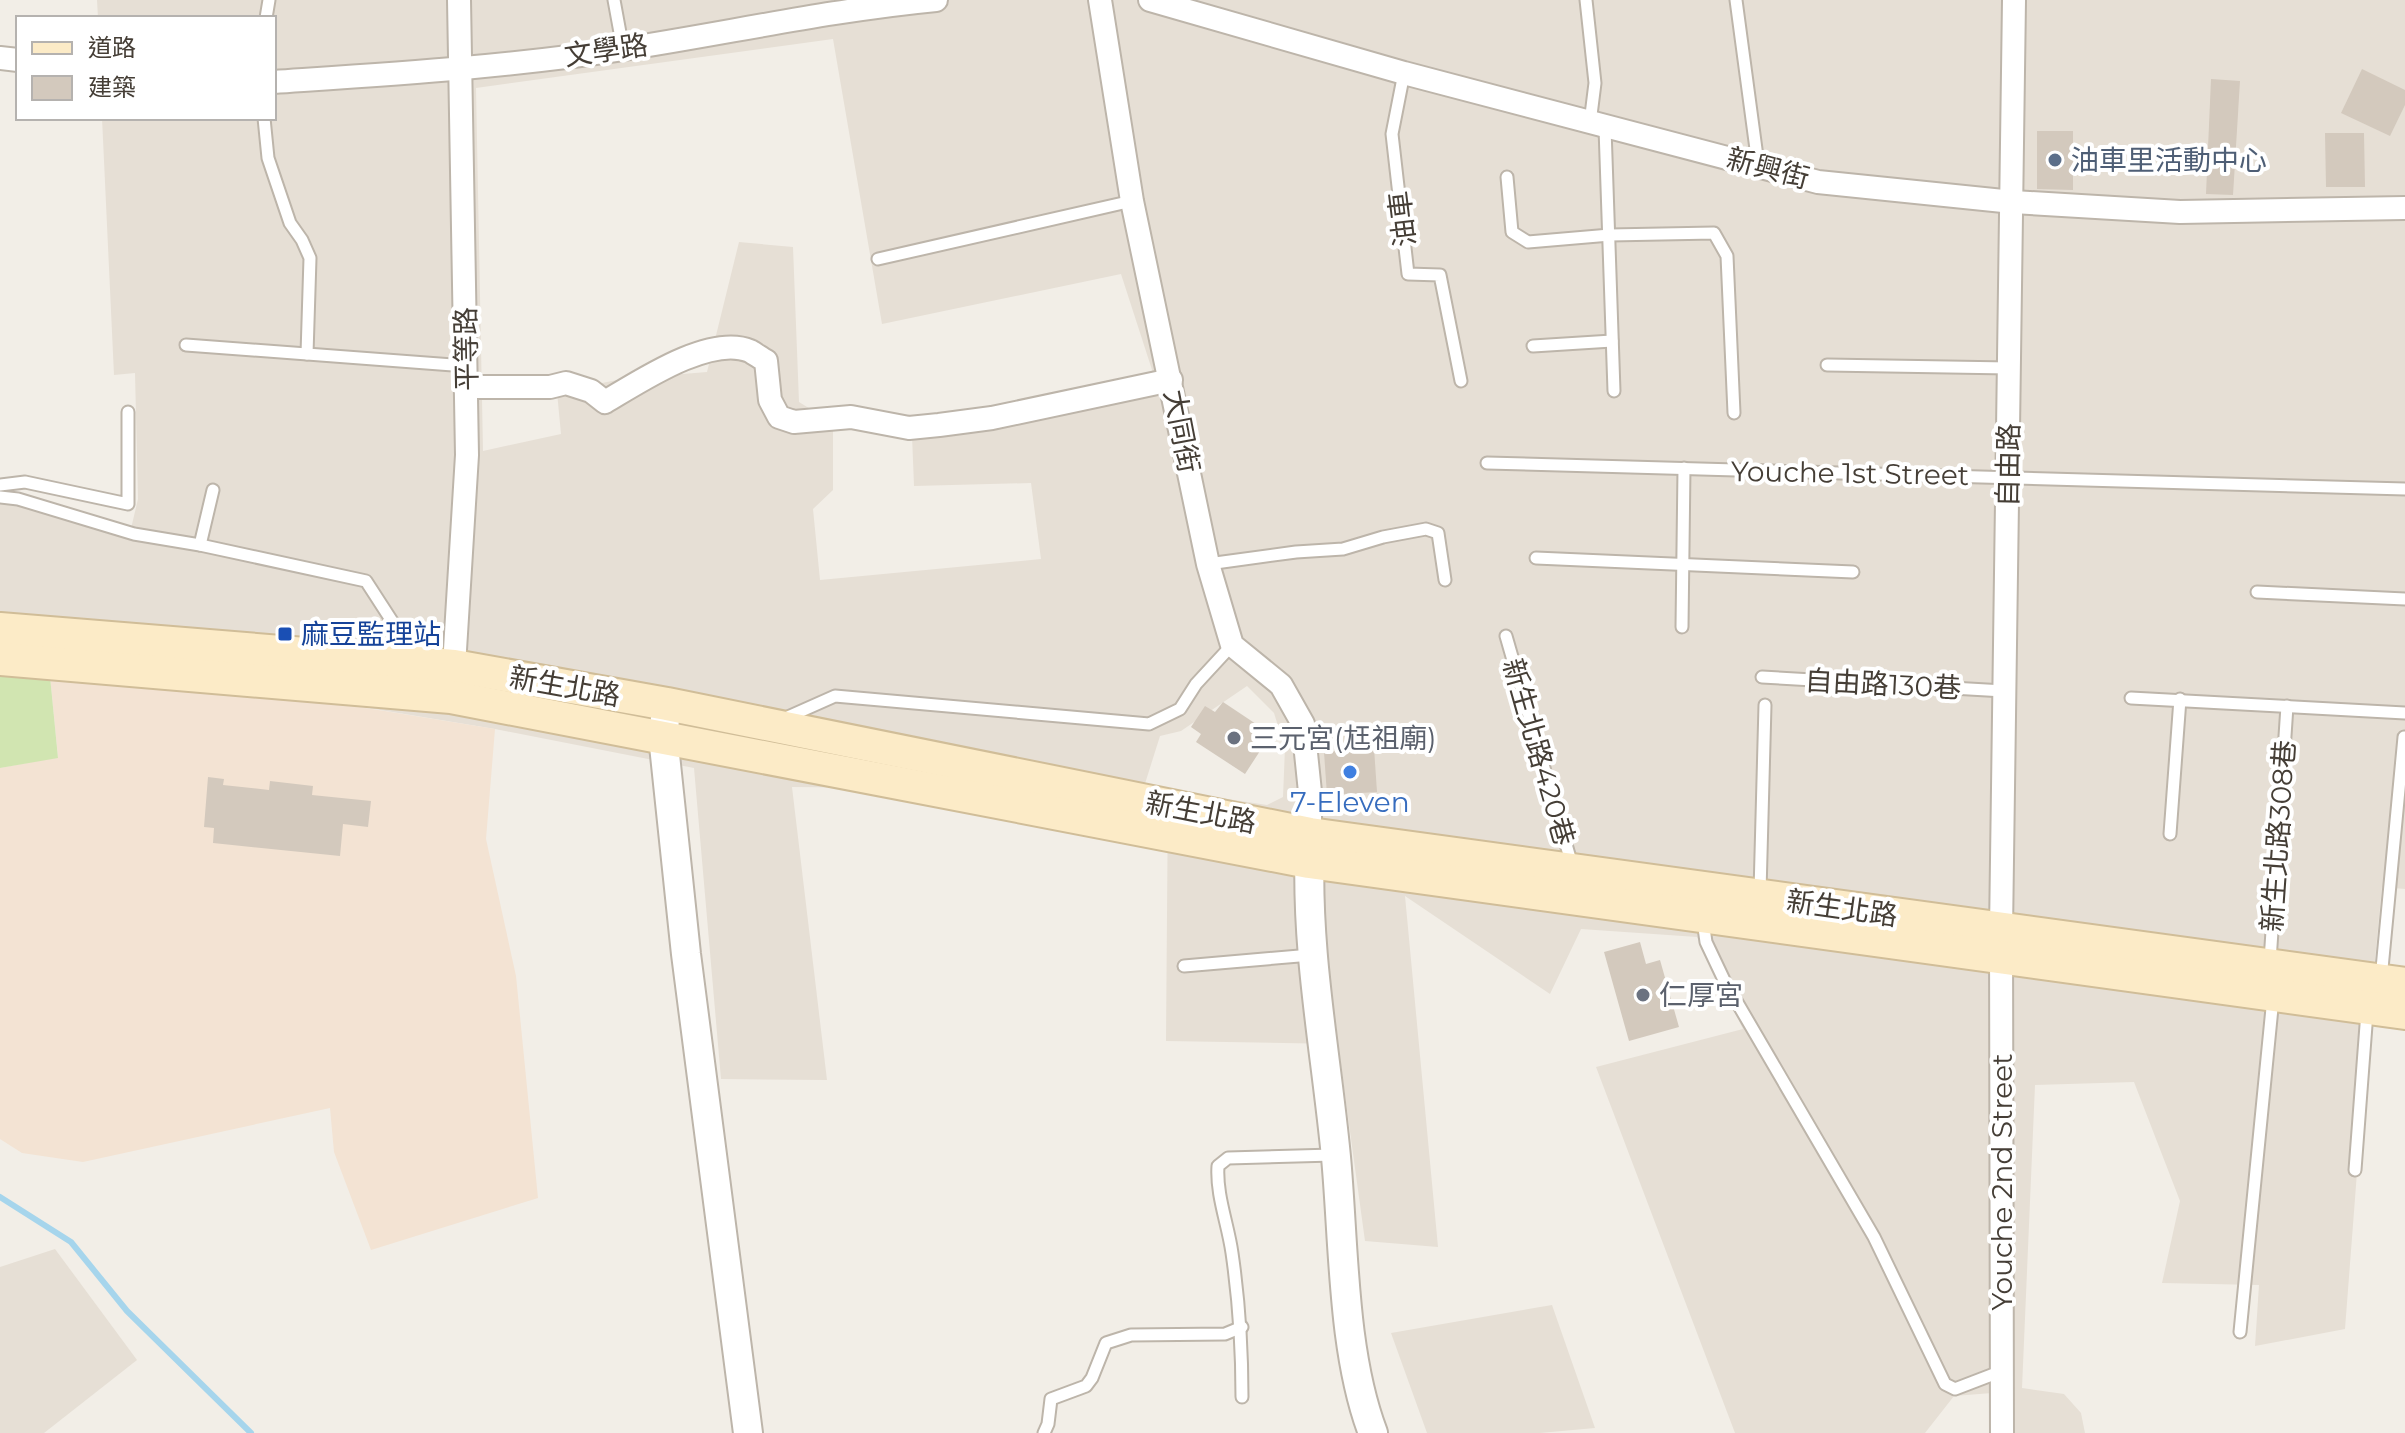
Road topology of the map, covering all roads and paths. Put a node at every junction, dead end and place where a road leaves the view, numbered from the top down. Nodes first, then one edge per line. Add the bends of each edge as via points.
1 (459, 0) edge
2 (614, 0) edge
3 (936, 0) edge
4 (1100, 0) edge
5 (1150, 0) edge
6 (1586, 0) edge
7 (1736, 0) edge
8 (2014, 0) edge
9 (860, 4) edge
10 (623, 49) junction
11 (460, 69) junction
12 (1404, 73) junction
13 (276, 82) edge
14 (264, 120) edge
15 (1597, 126) junction
16 (1758, 164) junction
17 (1507, 177) dead end
18 (1132, 201) junction
19 (2013, 202) junction
20 (2405, 208) edge
21 (1610, 235) junction
22 (878, 259) dead end
23 (1612, 341) junction
24 (186, 345) dead end
25 (1533, 346) dead end
26 (307, 354) junction
27 (1827, 365) dead end
28 (2009, 368) junction
29 (466, 376) junction
30 (1171, 380) junction
31 (1461, 381) dead end
32 (1614, 391) dead end
33 (128, 412) dead end
34 (1734, 413) dead end
35 (1487, 463) dead end
36 (1684, 468) junction
37 (2008, 477) junction
38 (0, 485) edge
39 (2405, 489) edge
40 (213, 490) dead end
41 (0, 497) edge
42 (200, 545) junction
43 (1536, 558) dead end
44 (1208, 564) junction
45 (1683, 565) junction
46 (1853, 572) dead end
47 (1445, 580) dead end
48 (2257, 592) dead end
49 (2405, 599) edge
50 (1682, 627) dead end
51 (0, 629) edge
52 (1506, 636) dead end
53 (1232, 645) junction
54 (0, 659) edge
55 (1762, 677) dead end
56 (453, 682) junction
57 (2004, 691) junction
58 (2131, 698) dead end
59 (2180, 699) junction
60 (1765, 705) dead end
61 (2287, 706) junction
62 (2405, 713) edge
63 (665, 720) junction
64 (770, 725) junction
65 (2404, 737) edge
66 (2170, 834) dead end
67 (1310, 848) junction
68 (1573, 869) junction
69 (1760, 896) junction
70 (1704, 903) junction
71 (2001, 945) junction
72 (1312, 955) junction
73 (1184, 966) dead end
74 (2272, 980) junction
75 (2385, 991) edge
76 (2405, 1013) edge
77 (1336, 1154) junction
78 (2355, 1170) dead end
79 (1242, 1327) junction
80 (2240, 1332) dead end
81 (2003, 1371) junction
82 (1242, 1397) dead end
83 (748, 1433) edge
84 (1044, 1433) edge
85 (1373, 1433) edge
86 (2002, 1433) edge

1 - 11 street, 平等路
2 - 10 lane
3 - 9 street, 文學路
4 - 18 street, 大同街
5 - 12 street, 新興街
6 - 15 lane
7 - 16 lane
8 - 19 street, 自由路
9 - 10 street, 文學路
10 - 11 street, 文學路
11 - 13 street, 文學路
11 - 29 street, 平等路
12 - 15 street, 新興街
12 - 31 lane, 油車 via 1392,134 1408,274 1440,275
14 - 26 lane via 268,158 290,223 310,258
15 - 16 street, 新興街
15 - 21 lane
16 - 19 street, 新興街 via 1818,182
17 - 21 lane via 1512,232 1528,242
18 - 22 lane
18 - 30 street, 大同街
19 - 20 street, 新興街 via 2180,212
19 - 28 street, 自由路
21 - 23 lane
21 - 34 lane via 1714,233 1727,256
23 - 25 lane
23 - 32 lane
24 - 26 lane
26 - 29 lane
27 - 28 lane
28 - 37 street, 自由路
29 - 30 street via 550,387 566,383 605,402 663,367 729,348 766,361 770,400 779,417 794,422 851,417 909,428 992,418
29 - 56 street, 平等路 via 467,455
30 - 44 street, 大同街
33 - 38 lane via 128,504 25,482
35 - 36 lane, Youche 1st Street
36 - 37 lane, Youche 1st Street
36 - 45 lane
37 - 39 lane, Youche 1st Street
37 - 57 street, 自由路
40 - 42 lane
41 - 42 lane via 134,534
42 - 56 lane via 366,581 399,632
43 - 45 lane
44 - 47 lane via 1343,549 1426,529 1438,533
44 - 53 street, 大同街
45 - 46 lane
45 - 50 lane
48 - 49 lane
51 - 56 main road, 新生北路
52 - 68 lane, 新生北路420巷
53 - 64 lane via 1180,709 1149,724 835,696
53 - 67 street via 1281,685 1303,724
54 - 56 main road, 新生北路
55 - 57 lane, 自由路130巷
56 - 63 main road, 新生北路
57 - 71 street, 自由路
58 - 59 lane, 新生北路308巷
59 - 61 lane, 新生北路308巷
59 - 66 lane
60 - 69 lane
61 - 62 lane, 新生北路308巷
61 - 74 lane, 新生北路308巷
63 - 64 main road, 新生北路
63 - 67 main road, 新生北路
63 - 83 street via 686,954
64 - 67 main road, 新生北路
65 - 75 lane
67 - 68 main road, 新生北路
67 - 70 main road, 新生北路
67 - 72 street
68 - 70 main road, 新生北路
69 - 70 main road, 新生北路
69 - 71 main road, 新生北路
70 - 71 main road, 新生北路
70 - 81 lane via 1706,942 1724,980 1874,1237 1945,1384 1955,1389
71 - 74 main road, 新生北路
71 - 81 street, Youche 2nd Street
72 - 73 lane
72 - 77 street
74 - 75 main road, 新生北路
74 - 80 lane, 新生北路308巷
75 - 76 main road, 新生北路
75 - 78 lane
77 - 79 lane via 1228,1158 1218,1166
77 - 85 street via 1352,1353
79 - 82 lane
79 - 84 lane via 1225,1334 1131,1335 1106,1343 1086,1386 1051,1399
81 - 86 street, Youche 2nd Street

